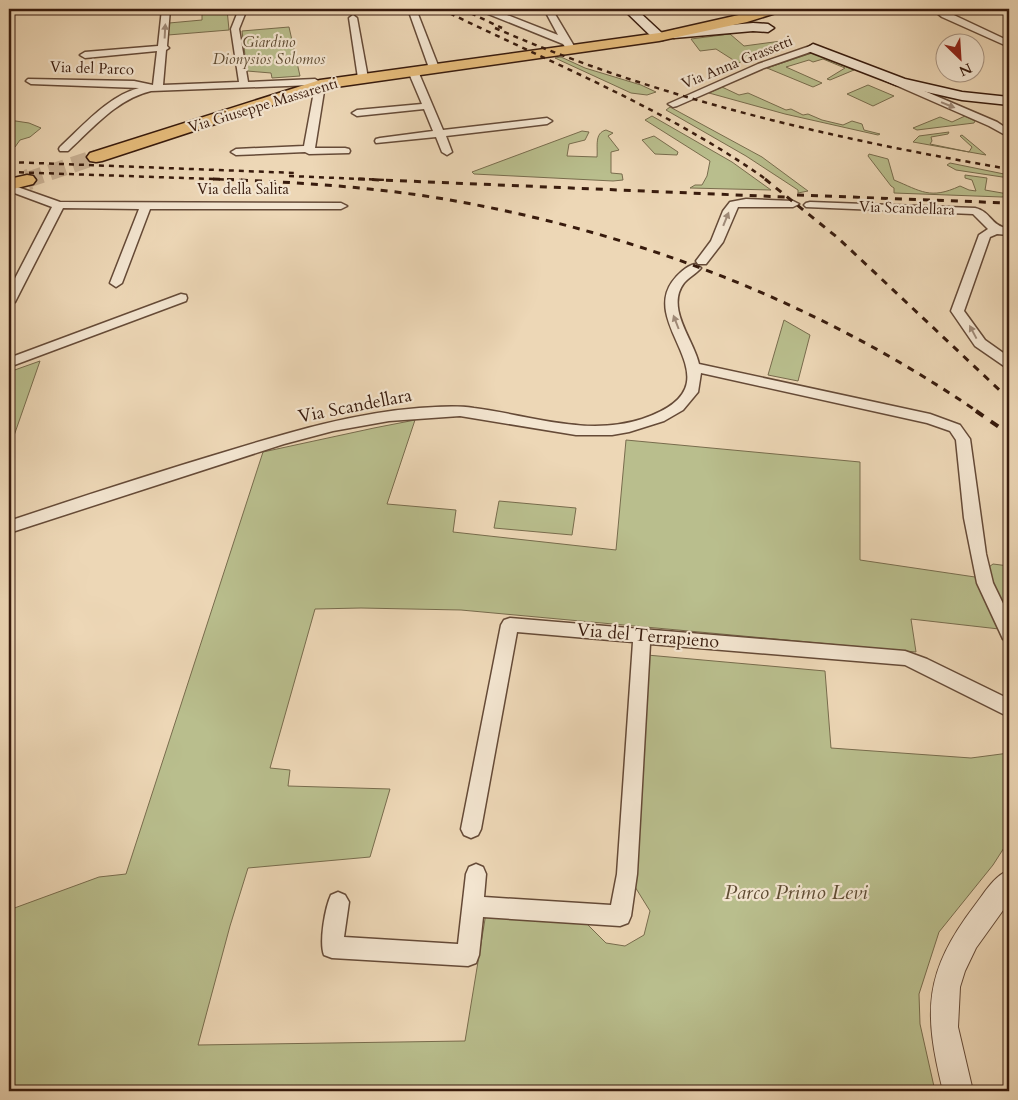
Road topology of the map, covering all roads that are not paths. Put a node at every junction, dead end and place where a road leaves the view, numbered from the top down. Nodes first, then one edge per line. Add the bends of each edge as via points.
1 (166, 9) edge
2 (412, 9) edge
3 (521, 9) edge
4 (548, 9) edge
5 (629, 9) edge
6 (734, 9) edge
7 (774, 9) edge
8 (936, 9) edge
9 (487, 10) edge
10 (239, 11) edge
11 (353, 18) dead end
12 (747, 18) junction
13 (674, 34) junction
14 (659, 37) junction
15 (1009, 44) edge
16 (569, 46) junction
17 (164, 48) junction
18 (813, 48) joint
19 (84, 55) dead end
20 (434, 68) junction
21 (413, 71) junction
22 (363, 78) junction
23 (31, 81) dead end
24 (244, 84) junction
25 (320, 85) junction
26 (156, 88) junction
27 (933, 94) junction
28 (1009, 101) edge
29 (674, 104) dead end
30 (428, 106) junction
31 (357, 113) dead end
32 (547, 121) dead end
33 (1009, 123) edge
34 (993, 124) junction
35 (439, 134) junction
36 (1009, 134) edge
37 (380, 141) dead end
38 (64, 149) dead end
39 (309, 149) junction
40 (345, 151) dead end
41 (236, 152) dead end
42 (447, 152) dead end
43 (96, 157) tunnel mouth
44 (27, 180) tunnel mouth
45 (9, 186) edge
46 (793, 204) dead end
47 (58, 205) junction
48 (146, 205) junction
49 (810, 205) dead end
50 (341, 206) dead end
51 (996, 230) junction
52 (1009, 232) edge
53 (116, 283) dead end
54 (181, 298) dead end
55 (9, 302) edge
56 (9, 363) edge
57 (1009, 363) edge
58 (695, 367) junction
59 (9, 527) edge
60 (1009, 634) edge
61 (642, 636) junction
62 (986, 694) junction
63 (1009, 695) edge
64 (1009, 709) edge
65 (472, 829) dead end
66 (476, 874) dead end
67 (1009, 882) edge
68 (338, 902) dead end
69 (473, 906) junction
70 (958, 1091) edge

17 -> 1 street
2 - 20 street
3 - 9 street
4 - 16 street
5 - 14 main road
6 - 12 street
7 - 12 main road, Via Giuseppe Massarenti
8 - 15 street
9 - 16 street
10 - 24 street via 235,29
11 - 22 street
12 - 13 main road, Via Giuseppe Massarenti
12 - 13 main road, Via Giuseppe Massarenti via 768,28
13 - 14 main road, Via Giuseppe Massarenti
14 - 16 main road, Via Giuseppe Massarenti
16 - 20 main road, Via Giuseppe Massarenti
17 - 19 street
17 - 26 street
18 - 27 main road
18 - 29 street, Via Anna Grassetti via 761,66
20 - 21 main road, Via Giuseppe Massarenti
21 - 22 main road, Via Giuseppe Massarenti
21 - 30 street
22 - 25 main road, Via Giuseppe Massarenti
23 - 26 street, Via del Parco via 134,84
24 - 25 street, Via del Parco via 305,80
24 - 26 street, Via del Parco
25 - 39 street
25 - 43 main road, Via Giuseppe Massarenti
26 - 38 street, Via del Parco via 126,97
27 - 28 main road
27 -> 34 street
30 - 31 street
30 - 35 street
32 - 35 street
33 - 34 street
34 - 36 street
35 - 37 street
35 - 42 street
39 - 40 street
39 - 41 street
44 - 45 main road
45 - 47 street, Via della Salita
58 -> 46 street via 673,314 676,285 717,242 734,204
47 - 48 street, Via della Salita
47 - 55 street
48 - 50 street, Via della Salita
48 - 53 street
49 - 51 street, Via Scandellara via 975,211 983,214
51 - 52 street
57 -> 51 street via 980,343 957,311 985,235
54 - 56 street
58 - 59 street, Via Scandellara via 689,393 678,407 637,426 582,432 468,411 394,414 267,444
58 - 60 street via 930,419 955,428 964,439 972,518 985,583
61 - 62 street, Via del Terrapieno via 905,658 964,687
61 - 65 street, Via del Terrapieno via 510,624
61 - 69 street via 627,874 620,916
62 - 63 street, Via del Terrapieno
62 - 64 street, Via del Terrapieno
66 - 69 street
67 - 70 street via 968,937 947,984 944,1022
68 - 69 street via 332,947 468,955

